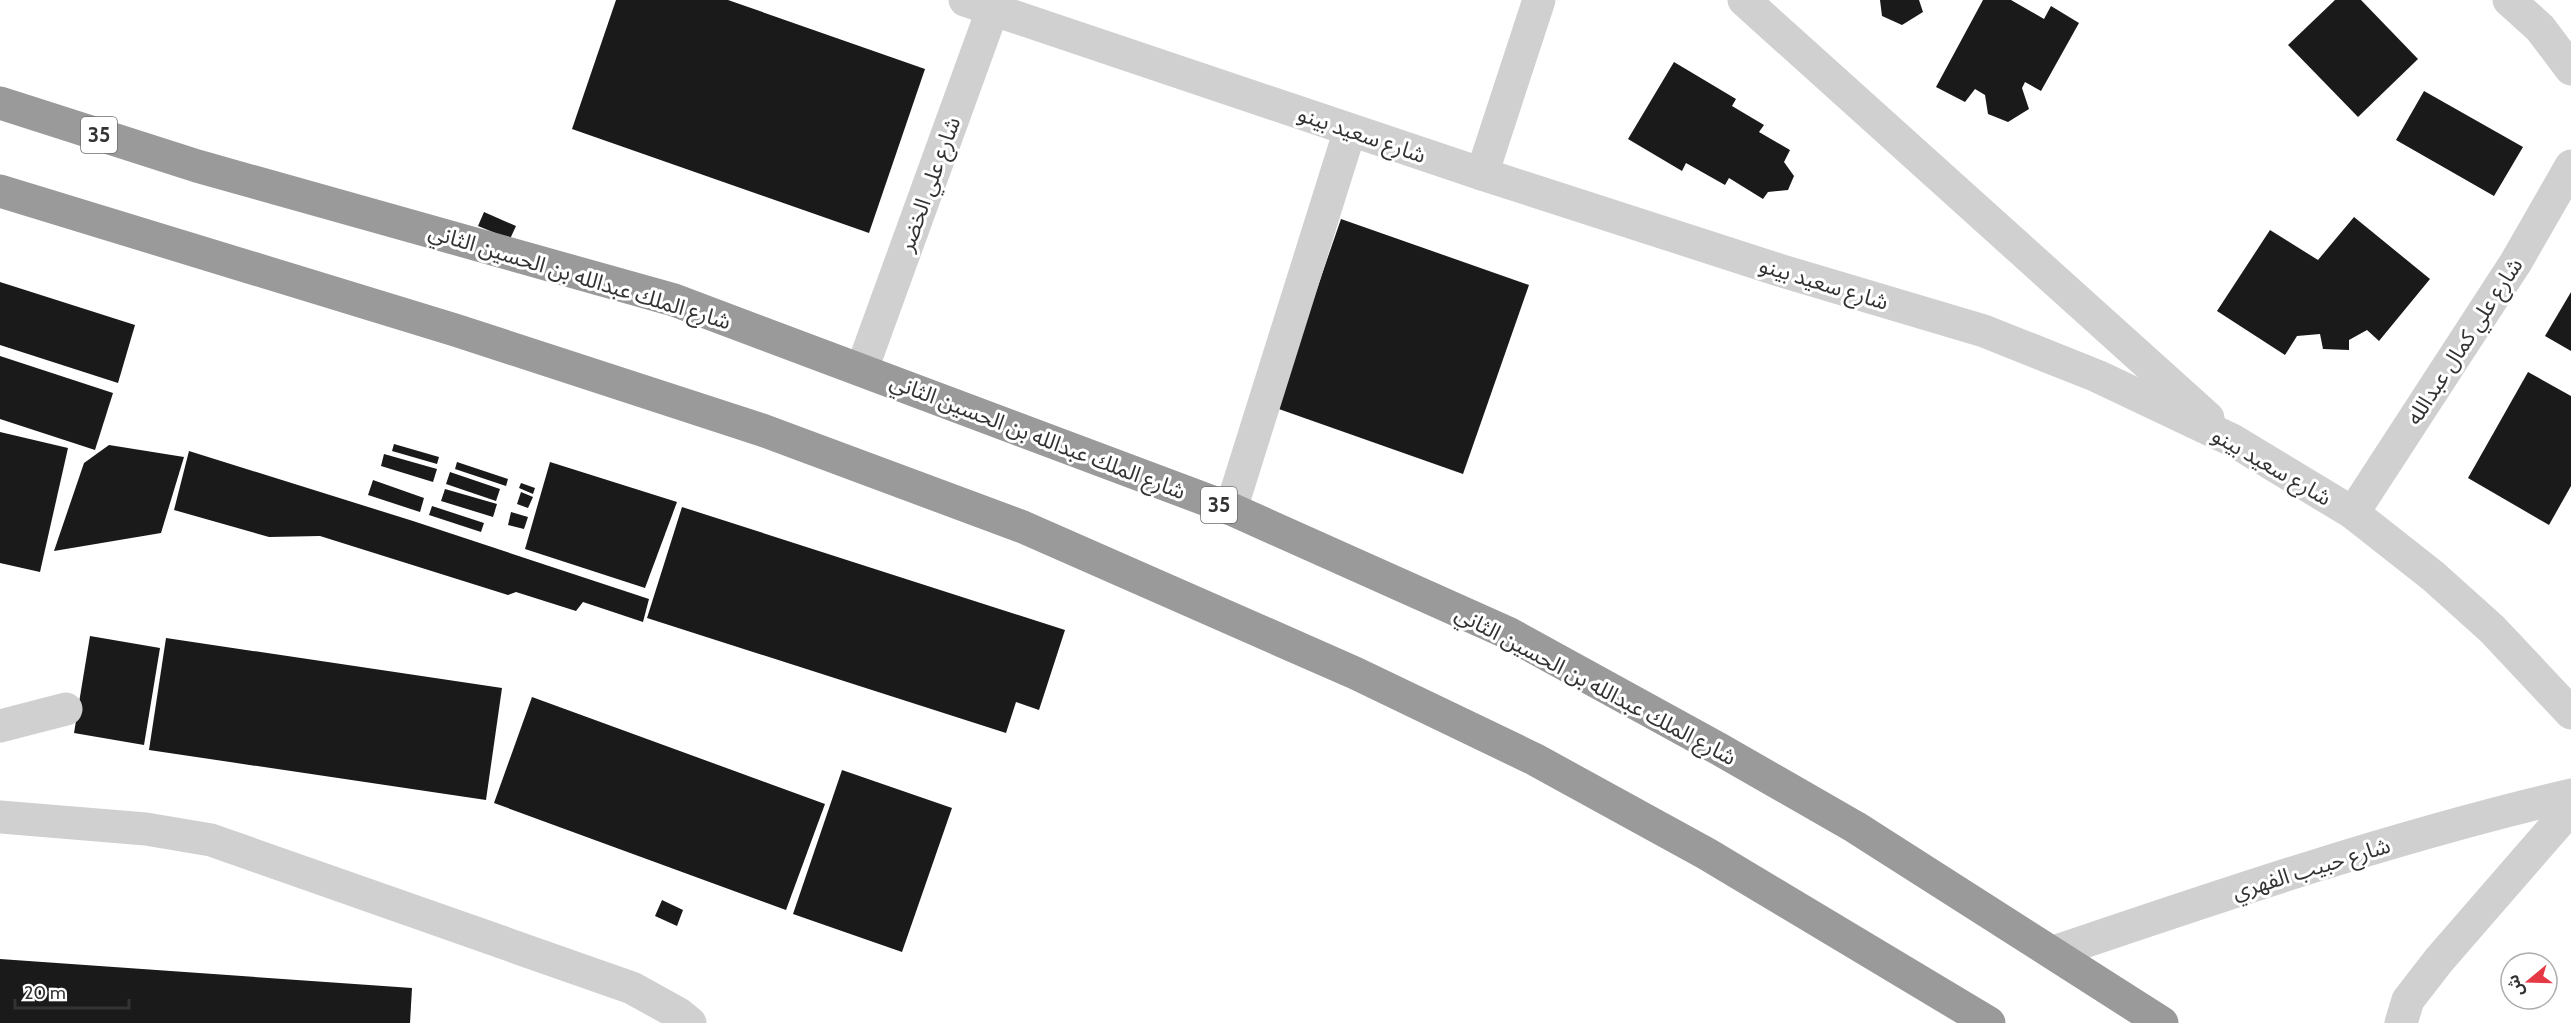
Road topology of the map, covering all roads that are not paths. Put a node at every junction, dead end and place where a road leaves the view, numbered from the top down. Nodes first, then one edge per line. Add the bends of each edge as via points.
1 (1539, 0) edge
2 (1744, 0) edge
3 (2510, 0) edge
4 (984, 3) edge
5 (2571, 69) edge
6 (0, 103) edge
7 (1350, 130) junction
8 (2571, 166) edge
9 (1482, 174) junction
10 (0, 190) edge
11 (862, 369) junction
12 (2234, 441) junction
13 (1231, 509) junction
14 (2353, 513) junction
15 (66, 709) dead end
16 (2571, 713) edge
17 (0, 726) edge
18 (2571, 795) edge
19 (2571, 808) edge
20 (0, 817) edge
21 (2054, 952) junction
22 (690, 1023) edge
23 (1989, 1023) edge
24 (2162, 1023) edge
25 (2401, 1023) edge

1 - 9 street
2 - 12 street
3 - 5 street via 2540,28
4 - 7 street, شارع سعيد بينو
4 - 11 street, شارع علي الخضر
6 - 11 highway, شارع الملك عبدالله بن الحسين الثاني / 35 via 197,166 674,300
7 - 9 street, شارع سعيد بينو
7 - 13 street
8 - 14 street, شارع علي كمال عبدالله via 2516,262
9 - 12 street, شارع سعيد بينو via 1984,331 2097,376
10 - 23 highway via 455,330 762,430 1023,527 1355,673 1534,759 1707,854
11 - 13 highway, شارع الملك عبدالله بن الحسين الثاني / 35
12 - 14 street, شارع سعيد بينو
13 - 21 highway, شارع الملك عبدالله بن الحسين الثاني / 35 via 1508,633 1855,827
14 - 16 street, شارع سعيد بينو via 2492,629
15 - 17 street
18 - 21 street, شارع حبيب الفهري via 2472,819 2229,893
19 - 25 street via 2439,960 2408,1000
20 - 22 street via 146,829 211,840 633,988
21 - 24 highway, شارع الملك عبدالله بن الحسين الثاني / 35

